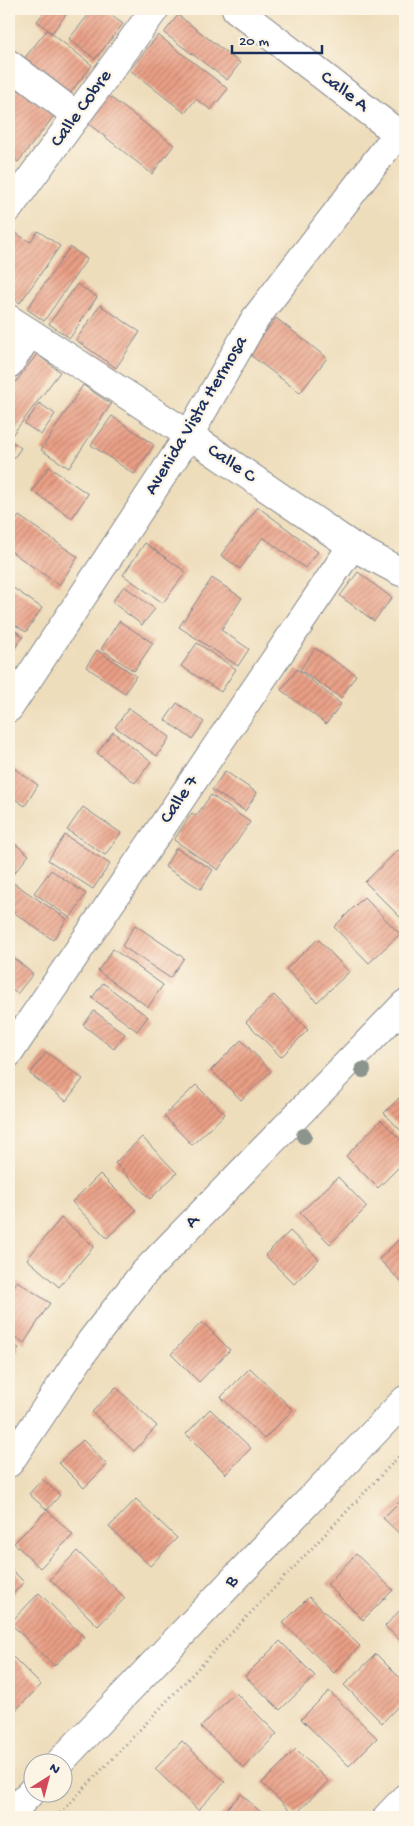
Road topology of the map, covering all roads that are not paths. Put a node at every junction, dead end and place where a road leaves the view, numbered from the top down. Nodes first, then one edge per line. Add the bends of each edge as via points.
1 (155, 9) edge
2 (236, 9) edge
3 (9, 64) edge
4 (77, 116) junction
5 (402, 136) edge
6 (9, 208) edge
7 (19, 326) edge
8 (9, 364) edge
9 (189, 435) junction
10 (352, 546) junction
11 (405, 572) edge
12 (9, 708) edge
13 (405, 1004) edge
14 (9, 1053) edge
15 (405, 1400) edge
16 (9, 1463) edge
17 (68, 1754) edge
18 (405, 1798) edge
19 (387, 1817) edge

1 - 4 street, Calle Cobre
2 - 5 street, Calle A
3 - 4 street
4 - 6 street, Calle Cobre
5 - 9 street, Avenida Vista Hermosa via 255,319
7 - 8 street
7 - 9 street, Calle C
9 - 10 street, Calle C
9 - 12 street, Avenida Vista Hermosa
10 - 11 street, Calle C
10 - 14 street, Calle 7
13 - 16 street, A via 142,1275 91,1341
15 - 17 street, B
18 - 19 street

